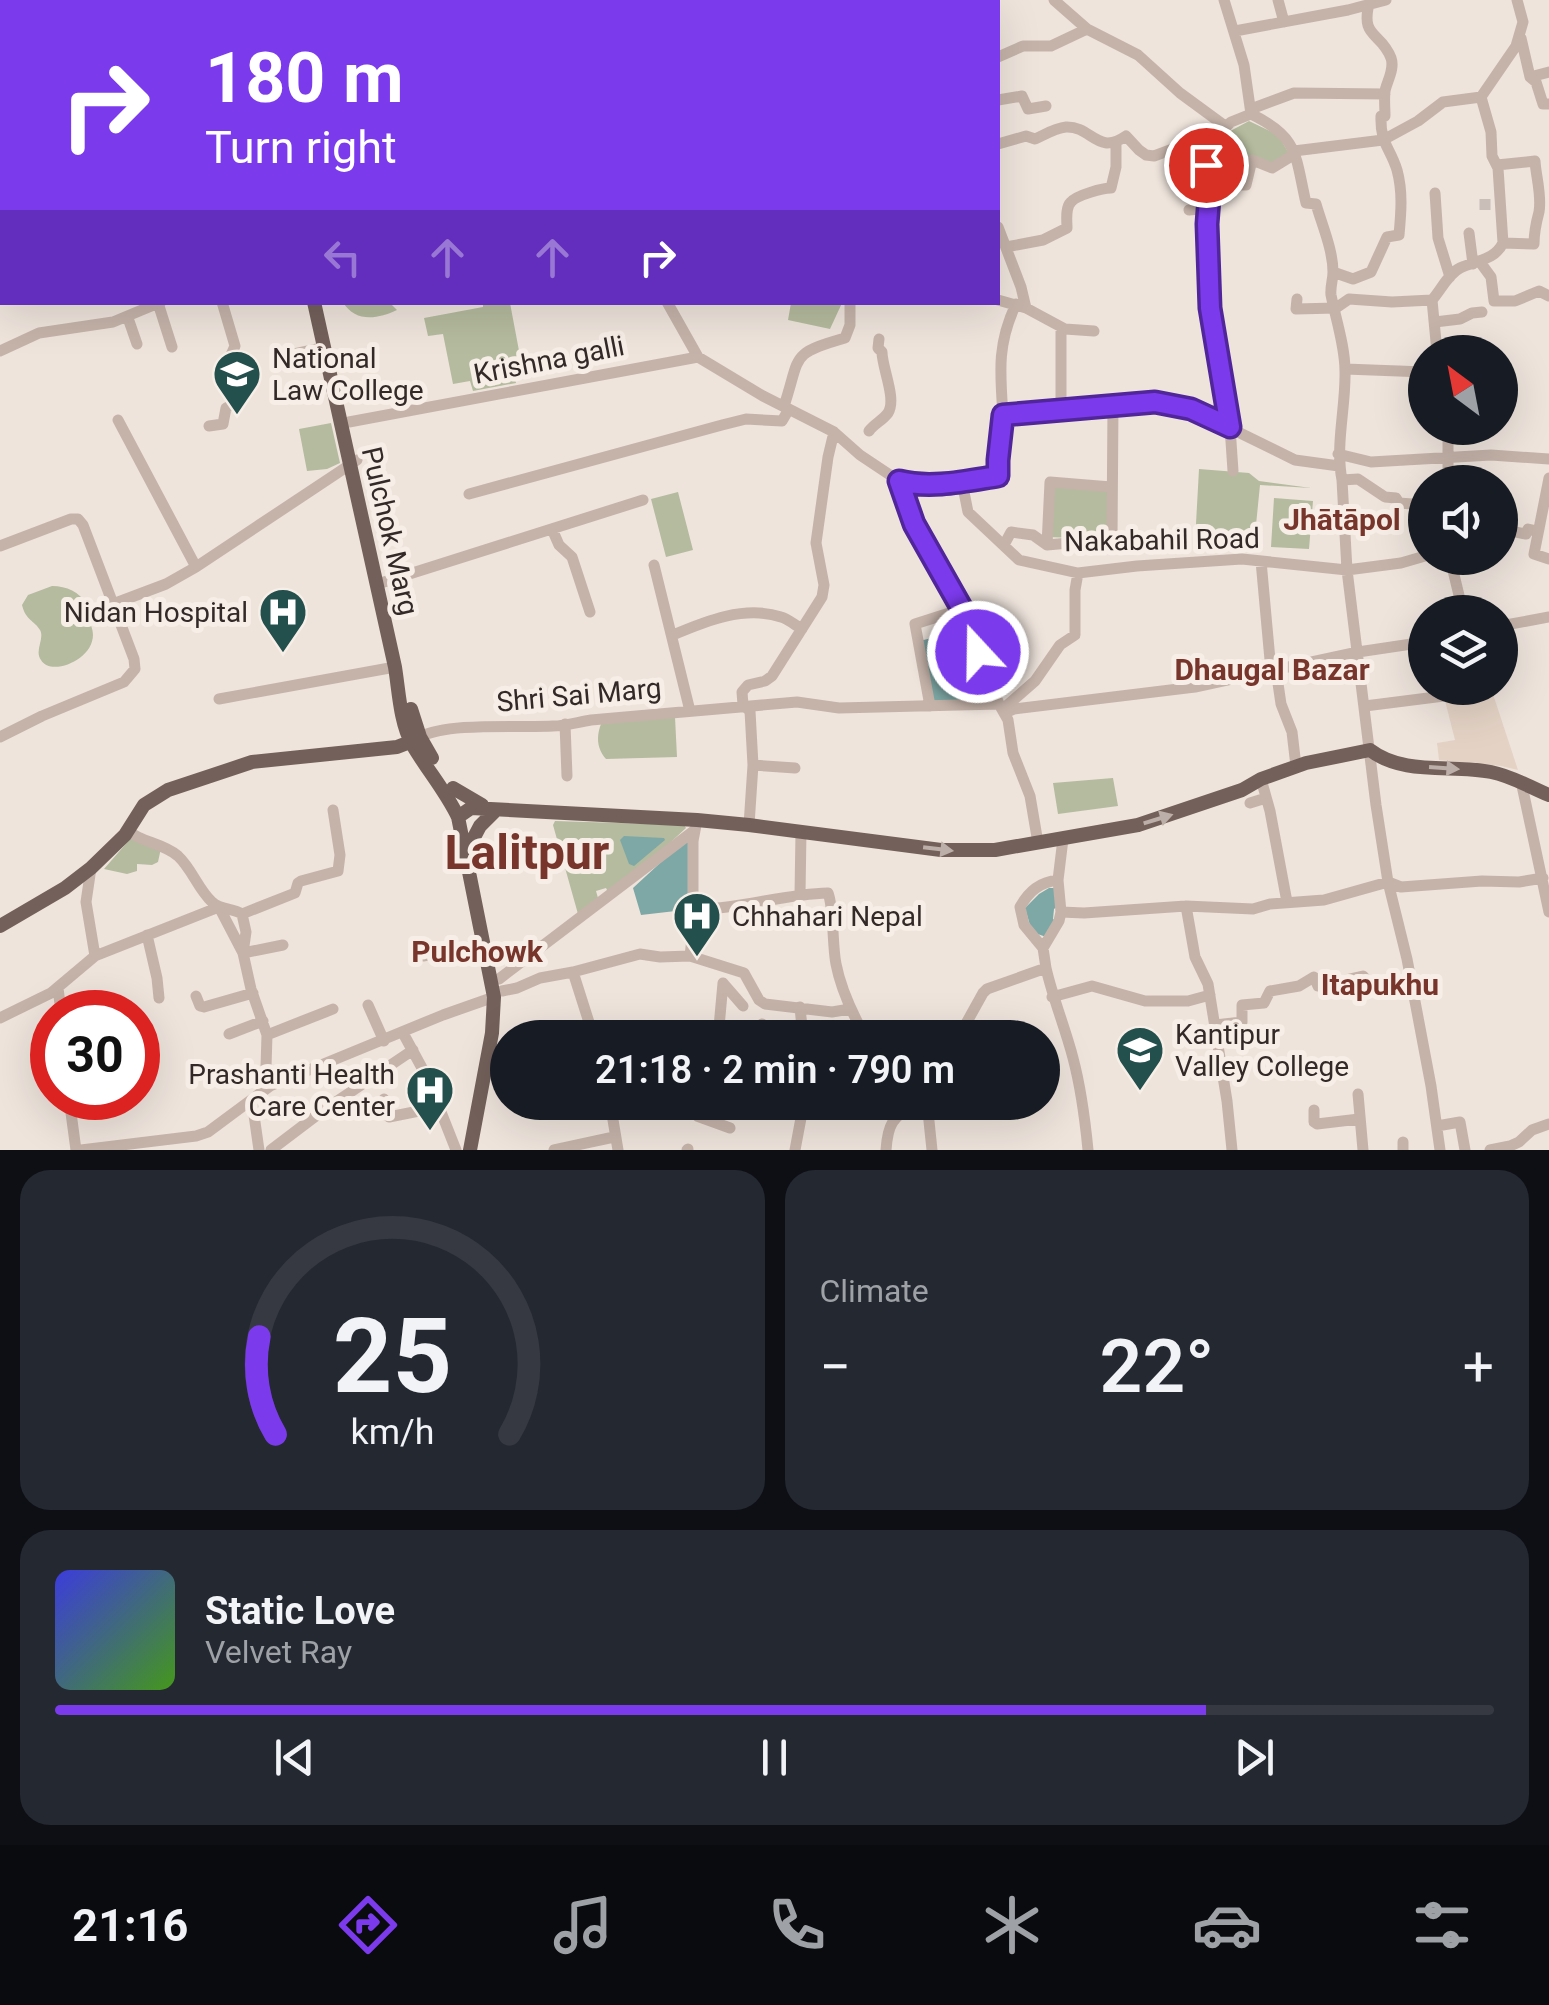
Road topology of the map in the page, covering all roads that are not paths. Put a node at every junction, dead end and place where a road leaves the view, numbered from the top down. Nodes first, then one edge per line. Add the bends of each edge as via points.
1 (1054, 0) edge
2 (1224, 0) edge
3 (1278, 0) edge
4 (1386, 0) edge
5 (1517, 0) edge
6 (1370, 2) edge
7 (1284, 22) junction
8 (1088, 29) junction
9 (1235, 31) junction
10 (1520, 34) junction
11 (1000, 55) edge
12 (1549, 72) edge
13 (1530, 77) junction
14 (1384, 94) junction
15 (1481, 96) junction
16 (1000, 99) edge
17 (1549, 104) edge
18 (1046, 106) dead end
19 (1251, 112) junction
20 (1225, 126) junction
21 (1213, 139) junction
22 (1383, 140) junction
23 (1000, 143) edge
24 (1116, 143) junction
25 (1294, 152) junction
26 (1498, 165) junction
27 (1210, 185) junction
28 (1435, 193) dead end
29 (1208, 208) junction
30 (1189, 210) dead end
31 (1000, 233) edge
32 (1468, 234) dead end
33 (1503, 243) junction
34 (1006, 247) junction
35 (1476, 263) junction
36 (1333, 272) junction
37 (1450, 277) junction
38 (1549, 296) edge
39 (1297, 299) dead end
40 (1432, 300) junction
41 (1000, 301) edge
42 (160, 305) edge
43 (223, 305) edge
44 (315, 305) edge
45 (323, 305) edge
46 (670, 305) edge
47 (850, 305) edge
48 (1021, 306) junction
49 (1336, 308) junction
50 (134, 311) edge
51 (1482, 312) dead end
52 (1435, 322) junction
53 (1060, 326) junction
54 (1094, 330) dead end
55 (1436, 335) edge
56 (879, 340) dead end
57 (137, 344) dead end
58 (172, 346) dead end
59 (324, 346) junction
60 (0, 350) edge
61 (293, 354) dead end
62 (698, 357) junction
63 (1345, 369) junction
64 (1408, 371) edge
65 (1113, 405) junction
66 (786, 408) junction
67 (1060, 412) junction
68 (1003, 415) junction
69 (118, 420) dead end
70 (349, 422) junction
71 (209, 426) dead end
72 (1230, 427) junction
73 (868, 431) dead end
74 (834, 432) junction
75 (1448, 445) edge
76 (1356, 458) junction
77 (1448, 459) junction
78 (1549, 460) edge
79 (354, 463) junction
80 (1448, 465) edge
81 (1340, 467) junction
82 (1233, 471) dead end
83 (1549, 478) edge
84 (1358, 479) junction
85 (899, 481) junction
86 (962, 482) junction
87 (1111, 487) junction
88 (469, 494) dead end
89 (642, 500) dead end
90 (1408, 504) edge
91 (552, 529) junction
92 (1518, 535) edge
93 (1533, 540) junction
94 (1004, 545) junction
95 (1047, 545) junction
96 (0, 546) edge
97 (1549, 559) edge
98 (1261, 561) junction
99 (1408, 561) edge
100 (654, 566) dead end
101 (196, 567) junction
102 (1347, 570) junction
103 (1078, 573) junction
104 (384, 582) junction
105 (113, 604) junction
106 (962, 609) junction
107 (590, 612) dead end
108 (1549, 617) edge
109 (1518, 623) edge
110 (802, 629) junction
111 (673, 635) junction
112 (1408, 645) edge
113 (1358, 652) junction
114 (395, 668) junction
115 (1274, 671) junction
116 (220, 699) dead end
117 (1408, 701) edge
118 (743, 705) junction
119 (930, 706) junction
120 (1365, 706) junction
121 (1002, 709) junction
122 (407, 711) junction
123 (690, 711) junction
124 (565, 724) junction
125 (0, 737) edge
126 (416, 740) junction
127 (1370, 750) junction
128 (753, 765) junction
129 (1296, 766) junction
130 (794, 768) dead end
131 (567, 776) dead end
132 (1260, 779) junction
133 (1521, 781) junction
134 (451, 794) junction
135 (1549, 795) edge
136 (1266, 798) junction
137 (1250, 803) dead end
138 (332, 810) dead end
139 (496, 811) junction
140 (461, 814) junction
141 (697, 824) junction
142 (749, 824) junction
143 (128, 831) junction
144 (801, 832) junction
145 (1050, 841) junction
146 (472, 843) junction
147 (91, 868) junction
148 (1543, 878) junction
149 (1058, 880) junction
150 (1391, 882) junction
151 (800, 894) junction
152 (1286, 902) junction
153 (1186, 906) junction
154 (219, 907) junction
155 (693, 909) junction
156 (1061, 912) junction
157 (1549, 912) edge
158 (242, 914) junction
159 (0, 926) edge
160 (147, 935) junction
161 (484, 944) junction
162 (283, 946) dead end
163 (1043, 948) junction
164 (243, 954) junction
165 (94, 956) junction
166 (423, 956) dead end
167 (690, 956) junction
168 (724, 966) junction
169 (1046, 968) junction
170 (573, 972) junction
171 (1411, 982) junction
172 (723, 983) junction
173 (58, 988) joint
174 (499, 989) junction
175 (158, 990) edge
176 (253, 994) junction
177 (1210, 995) junction
178 (196, 996) dead end
179 (1052, 997) junction
180 (368, 1005) dead end
181 (743, 1006) dead end
182 (800, 1007) junction
183 (333, 1009) dead end
184 (850, 1009) junction
185 (0, 1018) edge
186 (588, 1020) edge
187 (720, 1020) edge
188 (802, 1020) edge
189 (856, 1020) edge
190 (968, 1020) edge
191 (263, 1021) junction
192 (1215, 1026) junction
193 (403, 1033) junction
194 (229, 1034) dead end
195 (267, 1036) junction
196 (384, 1041) junction
197 (413, 1050) junction
198 (270, 1086) junction
199 (1358, 1094) dead end
200 (384, 1099) dead end
201 (252, 1101) junction
202 (439, 1107) junction
203 (1314, 1110) dead end
204 (1360, 1119) junction
205 (73, 1120) edge
206 (708, 1120) edge
207 (801, 1120) edge
208 (892, 1120) edge
209 (929, 1120) edge
210 (1549, 1124) edge
211 (1437, 1126) junction
212 (730, 1128) dead end
213 (616, 1143) edge
214 (78, 1150) edge
215 (259, 1150) edge
216 (271, 1150) edge
217 (456, 1150) edge
218 (473, 1150) edge
219 (554, 1150) edge
220 (795, 1150) edge
221 (886, 1150) edge
222 (932, 1150) edge
223 (1088, 1150) edge
224 (1232, 1150) edge
225 (1363, 1150) edge
226 (1440, 1150) edge
227 (1465, 1150) edge
228 (1490, 1150) edge

1 - 8 street
2 - 9 street
3 - 7 street
4 - 6 street
5 - 10 street
6 - 7 street
6 - 14 street via 1369,29 1391,58
7 - 9 street
8 - 11 street via 1051,46
8 - 20 street via 1138,55
9 - 19 street
10 - 13 street
10 - 15 street
12 - 13 street
13 - 17 street
14 - 19 street via 1294,93
14 - 22 street
15 - 22 street via 1444,102
15 - 26 street
16 - 18 street via 1018,94 1028,109
19 - 20 street
19 - 25 street via 1287,137
20 - 21 street
21 - 24 street via 1154,156 1126,136
21 - 27 street via 1206,165
22 - 25 street
22 - 36 street via 1402,193 1399,235 1387,237 1372,272 1353,279
23 - 24 street via 1068,127
24 - 34 street via 1111,188 1071,202 1067,228
25 - 27 street via 1272,168 1252,160 1246,186
25 - 36 street
26 - 33 street
26 - 33 street via 1535,161 1539,207 1534,244
27 - 29 street
28 - 37 street
29 - 30 street
29 - 72 street via 1210,308
31 - 34 street
32 - 35 street
33 - 35 street
34 - 48 street
35 - 37 street
35 - 38 street via 1492,277 1494,302 1539,291
36 - 49 street
37 - 40 street
39 - 49 street via 1296,309
40 - 49 street via 1349,299
40 - 52 street
41 - 48 street
42 - 58 street
43 - 71 street via 241,400 226,408 223,424
44 - 59 main road, Pulchok Marg
45 - 70 main road, Pulchok Marg
46 - 62 street
47 - 66 street via 845,338 808,349 797,361
48 - 53 street
48 - 68 street via 1002,339
49 - 63 street
50 - 57 street
50 - 60 street via 46,331
51 - 52 street
52 - 55 street
53 - 54 street
53 - 67 street
56 - 73 street via 891,406
59 - 61 street
59 - 79 main road, Pulchok Marg
62 - 66 street
62 - 70 street, Krishna galli
63 - 64 street
63 - 81 street
65 - 67 street
65 - 72 street via 1169,403
65 - 87 street
66 - 74 street
66 - 88 street via 782,422 722,424
67 - 68 street
68 - 86 street via 998,476
69 - 101 street
70 - 79 main road, Pulchok Marg
72 - 81 street via 1295,460
72 - 82 street
74 - 85 street
74 - 110 street via 816,543 824,585
75 - 77 street
76 - 77 street
76 - 81 street
76 - 84 street
77 - 78 street
77 - 80 street
79 - 101 street
79 - 104 main road, Pulchok Marg
79 - 114 main road, Pulchok Marg
81 - 84 street
81 - 102 street
83 - 93 street
84 - 90 street
85 - 86 street
85 - 106 street via 914,524
86 - 94 street, Nakabahil Road via 968,512
87 - 95 street via 1112,539
87 - 95 street via 1050,482
89 - 91 street
91 - 104 street
91 - 107 street via 572,557
92 - 93 street
93 - 97 street
94 - 95 street via 1012,532
94 - 103 street, Nakabahil Road via 1019,560
96 - 105 street via 78,519
98 - 102 street, Nakabahil Road
98 - 103 street, Nakabahil Road
98 - 115 street
99 - 102 street, Nakabahil Road
100 - 111 street
101 - 105 street
102 - 113 street
103 - 121 street via 1075,636
104 - 122 main road, Pulchok Marg
105 - 125 street via 134,659 130,676
106 - 119 street via 915,624
106 - 121 street
108 - 109 street
110 - 111 street via 783,617 751,613
110 - 118 street via 772,676 744,689
111 - 123 street
112 - 113 street, Shri Sai Marg
113 - 115 street, Shri Sai Marg
113 - 120 street
114 - 116 street
114 - 122 main road, Pulchok Marg
115 - 121 street, Shri Sai Marg via 1195,688
115 - 129 street
117 - 120 street
118 - 119 street, Shri Sai Marg
118 - 123 street, Shri Sai Marg
118 - 128 street via 750,711
119 - 121 street, Shri Sai Marg
120 - 127 street
121 - 145 street
122 - 126 main road
123 - 124 street, Shri Sai Marg
124 - 126 street, Shri Sai Marg via 450,730
124 - 131 street
126 - 134 main road
126 - 143 main road via 397,748 252,762 158,794
127 - 129 main road
127 -> 133 main road via 1385,760
127 - 150 street
128 - 130 street
128 - 142 street
129 - 132 main road
132 - 136 street
145 -> 132 main road via 1154,820
133 - 135 main road
133 - 148 street
134 - 139 main road
134 - 140 main road
136 - 137 street
136 - 152 street
138 - 158 street via 338,871 301,881 296,893
139 - 140 main road via 471,808
139 - 141 main road
139 - 146 main road
140 - 146 main road
140 - 161 main road
141 - 142 main road
141 - 155 street
141 - 174 street
142 - 144 main road
143 - 147 main road
143 - 154 street via 179,857
144 -> 145 main road via 967,852
144 - 151 street
145 - 149 street
146 - 174 main road
147 - 159 main road
147 - 165 street via 86,902
148 - 150 street
148 - 157 street
149 - 156 street
149 - 163 street via 1040,884 1020,907 1024,925
150 - 152 street via 1324,900
150 - 171 street
151 - 155 street
151 - 184 street via 830,895 836,967
152 - 153 street via 1254,909
153 - 156 street
153 - 177 street via 1194,958
154 - 158 street
154 - 160 street
154 - 164 street
155 - 167 street
156 - 163 street
158 - 164 street
160 - 165 street
160 - 175 street
161 - 166 street
161 - 174 main road
162 - 164 street
163 - 169 street
164 - 176 street
165 - 173 street
167 - 168 street
167 - 170 street via 640,954
168 - 172 street
168 - 182 street via 744,973 766,1004
169 - 179 street
169 - 190 street via 987,990
170 - 174 street
170 - 186 street
171 - 192 street via 1373,987 1362,976 1318,986 1314,977 1270,991 1264,1003 1242,1005 1242,1022
171 - 211 street
172 - 181 street
172 - 187 street
173 - 185 street
174 - 193 street
174 - 218 main road
176 - 178 street via 204,1007
176 - 191 street
177 - 179 street via 1145,1001 1092,986
177 - 192 street
179 - 223 street via 1083,1099
180 - 196 street
182 - 184 street
182 - 188 street
183 - 195 street
184 - 189 street
191 - 194 street
191 - 195 street
192 - 224 street
193 - 196 street
193 - 197 street
195 - 198 street
196 - 198 street
197 - 202 street
197 - 216 street
198 - 201 street
199 - 204 street
200 - 202 street via 392,1118
201 - 214 street via 196,1136
201 - 215 street
202 - 217 street
203 - 204 street via 1317,1124
204 - 225 street
205 - 214 street
206 - 212 street
207 - 220 street
208 - 221 street
209 - 222 street
210 - 228 street
211 - 226 street
211 - 227 street via 1460,1122
213 - 219 street

